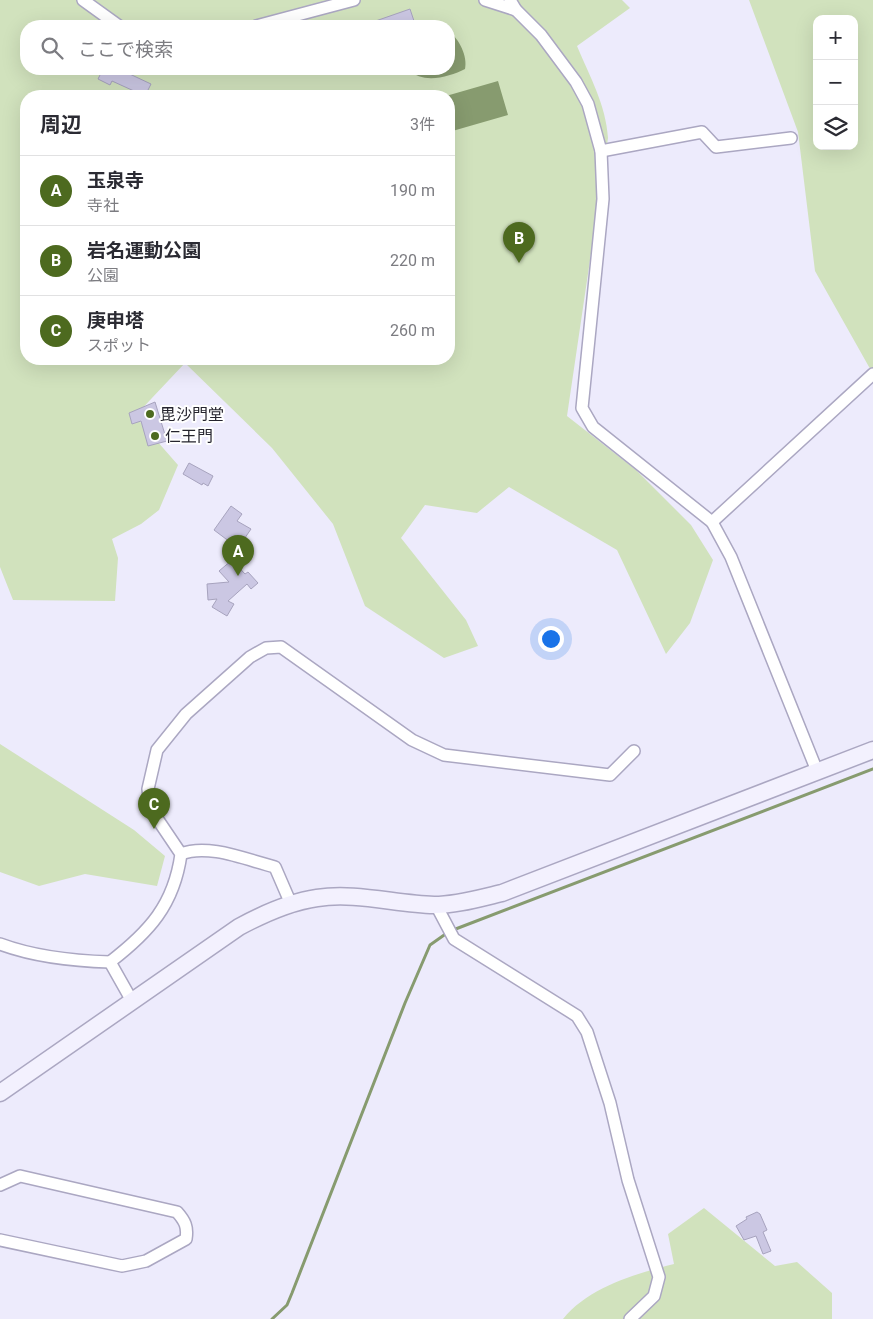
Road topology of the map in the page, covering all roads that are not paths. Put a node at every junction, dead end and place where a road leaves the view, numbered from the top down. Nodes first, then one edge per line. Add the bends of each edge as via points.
1 (83, 0) edge
2 (354, 0) edge
3 (485, 0) edge
4 (513, 5) edge
5 (111, 20) edge
6 (279, 20) edge
7 (791, 138) dead end
8 (601, 151) junction
9 (873, 374) edge
10 (712, 522) junction
11 (873, 750) edge
12 (634, 751) dead end
13 (818, 771) junction
14 (181, 854) junction
15 (291, 904) junction
16 (436, 905) junction
17 (0, 944) edge
18 (110, 962) junction
19 (132, 1001) junction
20 (0, 1093) edge
21 (0, 1185) edge
22 (0, 1240) edge
23 (630, 1319) edge

1 - 5 street
2 - 6 street
3 - 4 street
4 - 8 street via 576,82 588,104
7 - 8 street via 716,148 702,132
8 - 10 street via 602,199 582,408 593,427
9 - 10 street
10 - 13 street via 731,557
11 - 13 street
12 - 14 street via 610,775 444,755 412,740 281,647 266,648 250,657 186,714 157,750 148,789 150,808
13 - 16 street via 502,893
14 - 15 street via 192,850 213,852 275,867
14 - 18 street via 178,873 164,909 147,930
15 - 16 street via 341,897
15 - 19 street via 267,912 239,928
16 - 23 street via 454,939 577,1016 587,1032 659,1277 654,1296
17 - 18 street via 70,961
18 - 19 street
19 - 20 street
21 - 22 street via 20,1176 178,1212 187,1231 186,1238 146,1261 122,1266

